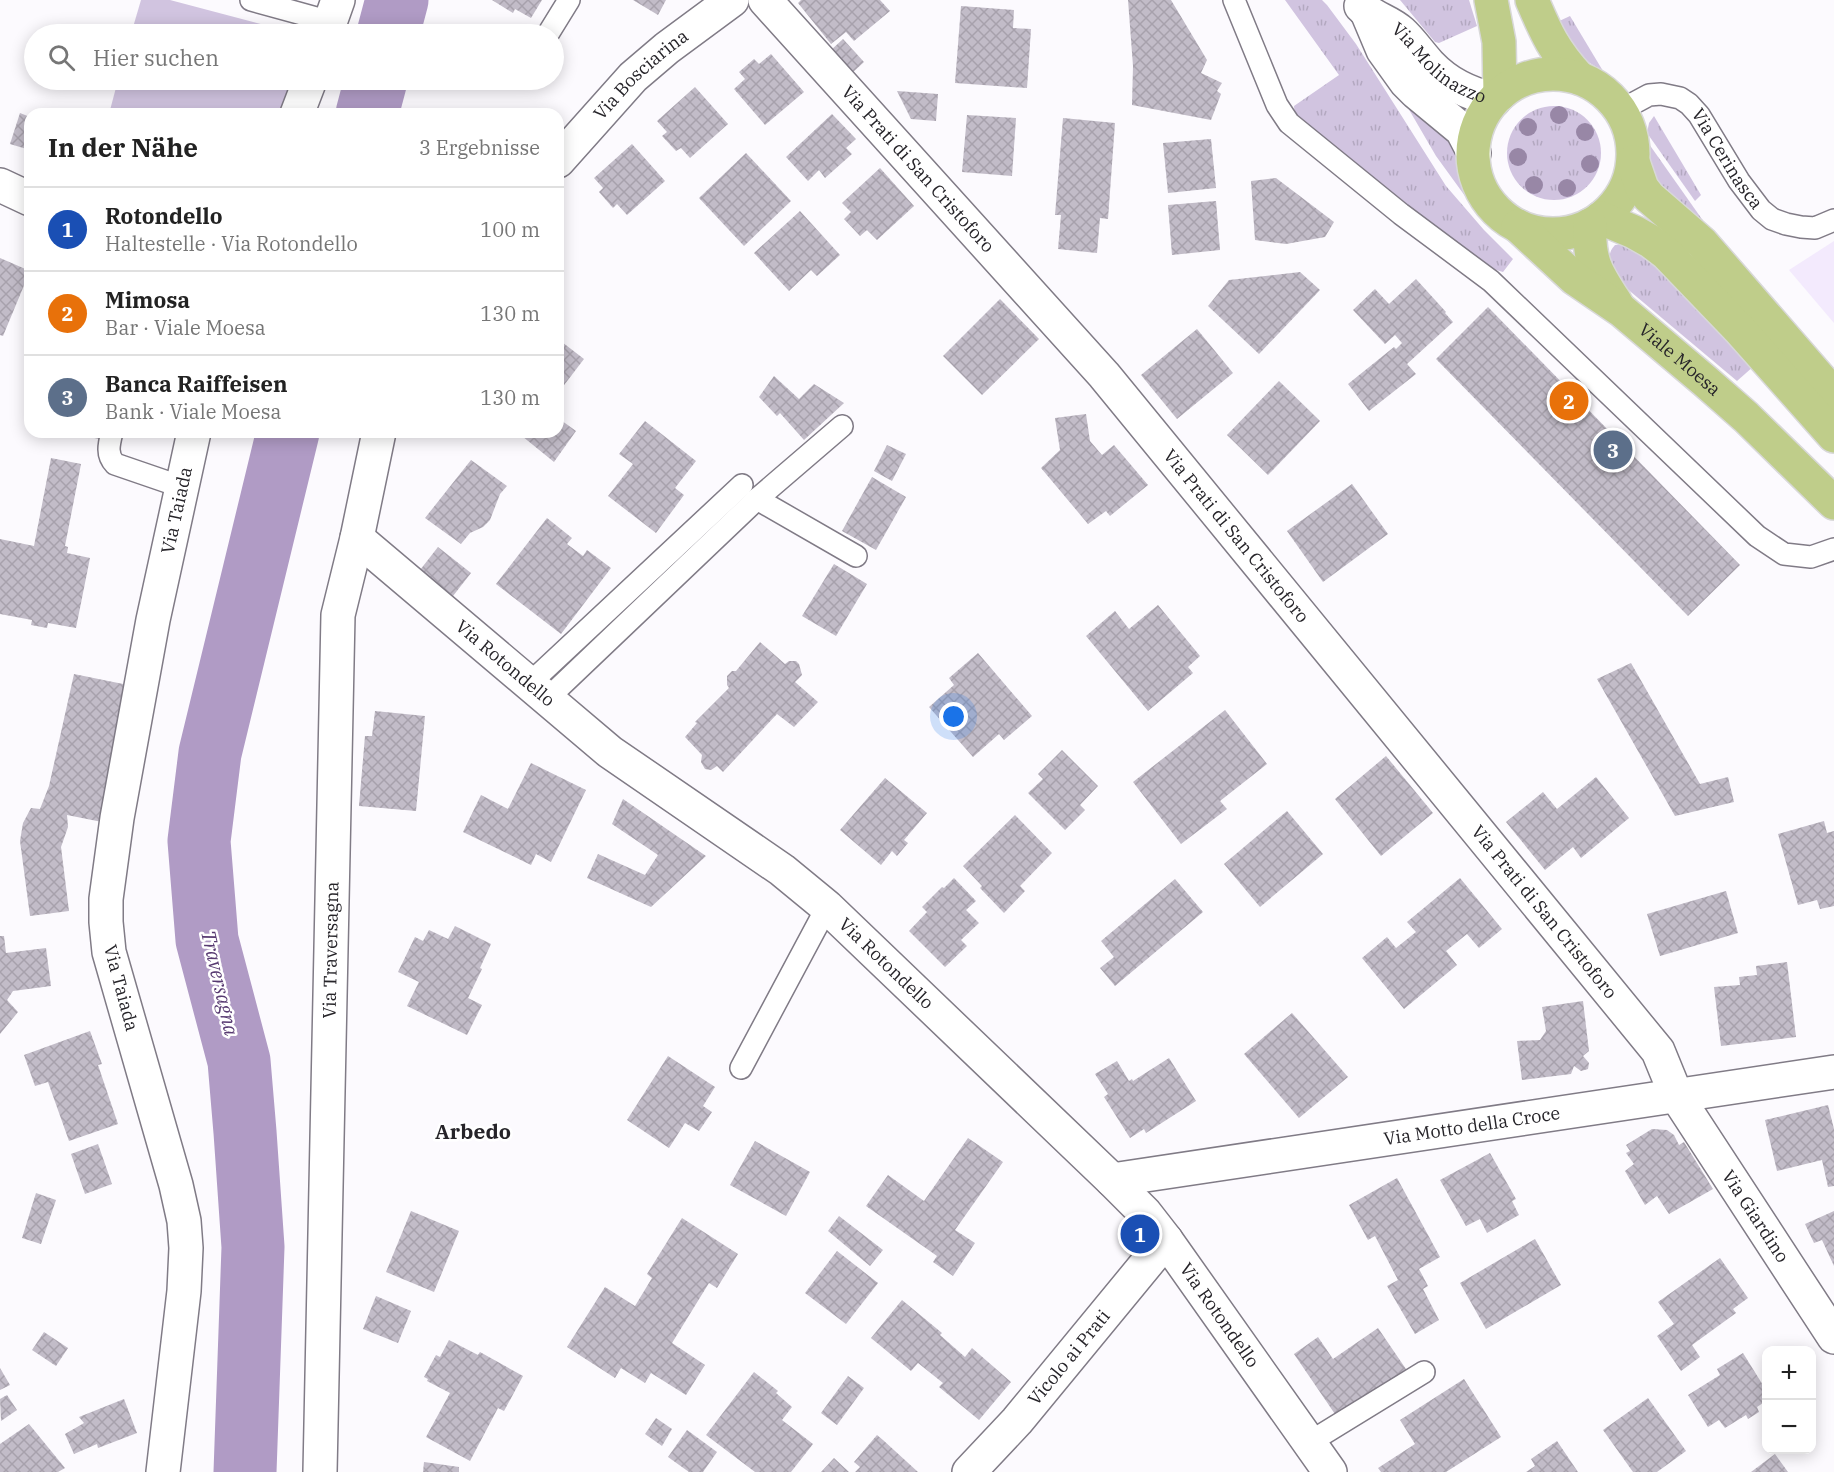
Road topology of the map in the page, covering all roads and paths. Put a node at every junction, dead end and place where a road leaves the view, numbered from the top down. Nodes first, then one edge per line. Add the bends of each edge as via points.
1 (251, 0) edge
2 (568, 0) edge
3 (732, 0) edge
4 (765, 0) edge
5 (1234, 0) edge
6 (1491, 0) edge
7 (1532, 0) edge
8 (1361, 6) edge
9 (332, 19) edge
10 (554, 24) edge
11 (1579, 78) junction
12 (306, 90) edge
13 (1497, 97) junction
14 (299, 108) edge
15 (1621, 110) junction
16 (564, 153) edge
17 (1474, 153) junction
18 (1633, 162) junction
19 (0, 185) edge
20 (24, 196) edge
21 (1834, 220) edge
22 (1596, 221) junction
23 (1518, 225) junction
24 (1621, 310) junction
25 (1834, 395) edge
26 (842, 426) dead end
27 (1834, 436) edge
28 (111, 438) edge
29 (193, 438) edge
30 (378, 438) edge
31 (182, 487) junction
32 (749, 492) junction
33 (1834, 504) edge
34 (357, 538) junction
35 (1834, 549) edge
36 (856, 556) dead end
37 (538, 691) junction
38 (827, 907) junction
39 (741, 1068) dead end
40 (1834, 1072) edge
41 (1676, 1095) junction
42 (1112, 1180) junction
43 (1166, 1240) junction
44 (1834, 1337) edge
45 (1424, 1372) dead end
46 (1310, 1442) junction
47 (163, 1472) edge
48 (320, 1472) edge
49 (969, 1472) edge
50 (1330, 1472) edge

1 - 9 lane
2 - 10 lane
3 - 16 street, Via Bosciarina via 633,77
4 - 41 street, Via Prati di San Cristoforo via 1111,384 1658,1051
5 - 35 lane via 1288,123 1491,280 1757,536 1784,554 1812,557
6 - 13 main road via 1499,42
7 - 11 main road via 1559,56
8 - 13 street, Via Molinazzo via 1400,30 1449,82 1474,95
8 - 17 street via 1383,50 1406,82 1462,130
11 - 13 main road via 1563,74 1530,77
11 - 15 main road via 1602,90
12 - 14 street
13 - 17 main road via 1479,126
15 - 18 main road via 1629,126
15 - 21 lane, Via Cerinasca via 1649,95 1680,98 1699,115 1738,181 1772,219 1786,225 1815,228
17 - 23 main road via 1474,168 1485,196 1505,218
18 - 22 main road via 1623,194
18 - 25 main road via 1649,197 1702,243
19 - 20 street
22 - 23 main road via 1576,231 1554,233
22 - 24 main road via 1591,255 1600,278
22 - 27 main road via 1634,232 1667,255
23 - 24 main road, Viale Moesa via 1574,278
24 - 33 main road, Viale Moesa via 1746,417
26 - 32 lane
28 - 31 lane via 108,453 115,464
29 - 31 street, Via Taiada
30 - 34 street, Via Traversagna
31 - 47 street, Via Taiada via 117,818 106,910 109,952 184,1221 184,1291
32 - 36 lane
32 - 37 lane
34 - 37 street, Via Rotondello
34 - 48 street, Via Traversagna via 338,615
37 - 38 street, Via Rotondello via 610,752 782,870
38 - 39 lane
38 - 42 street, Via Rotondello
40 - 41 street, Via Motto della Croce
41 - 42 street, Via Motto della Croce
41 - 44 street, Via Giardino
42 - 43 street, Via Rotondello
43 - 46 street, Via Rotondello
43 - 49 street, Vicolo ai Prati via 1017,1421
45 - 46 lane
46 - 50 street, Via Rotondello

